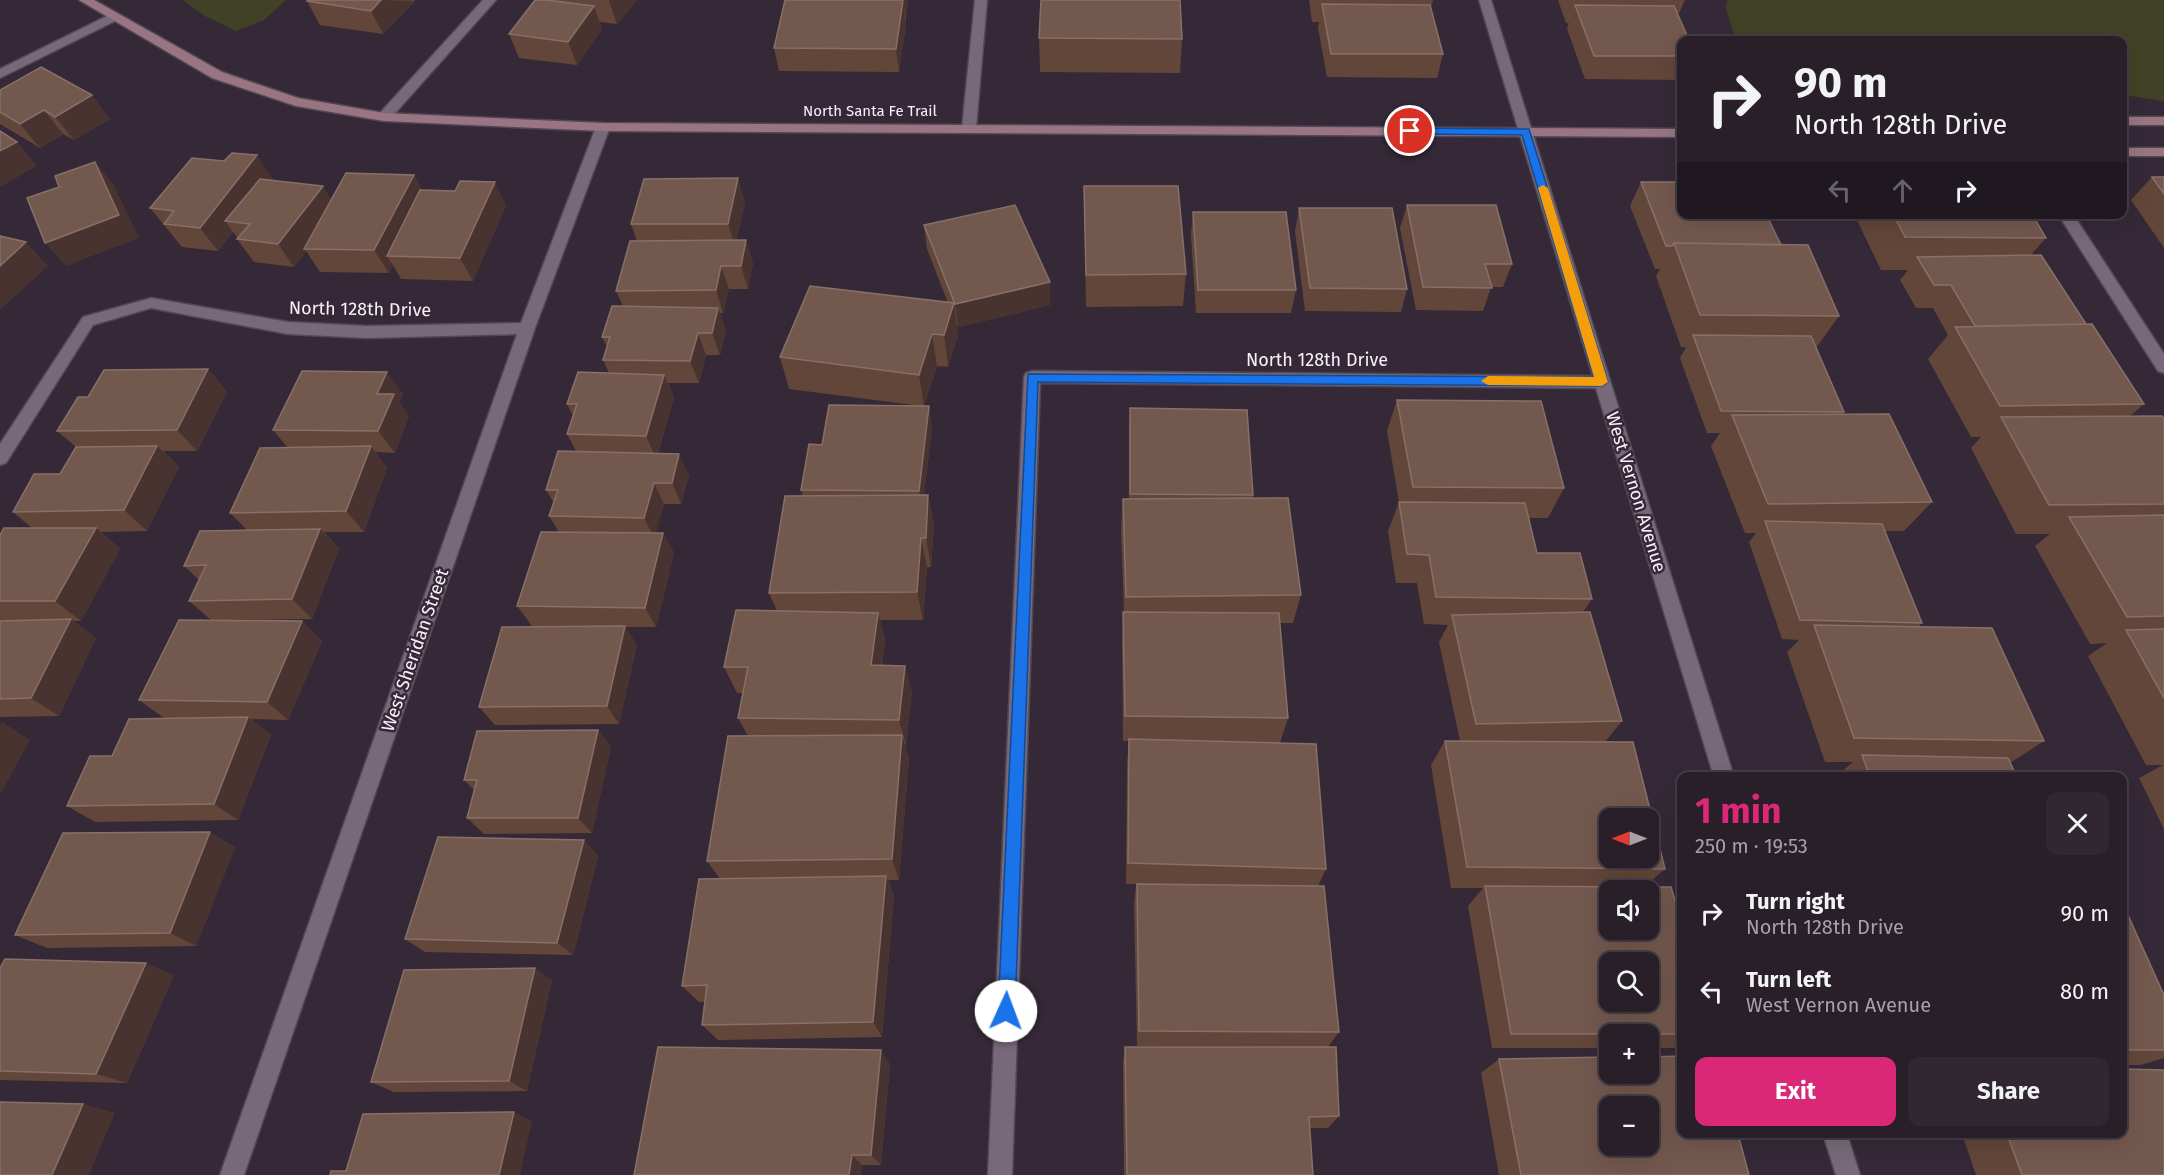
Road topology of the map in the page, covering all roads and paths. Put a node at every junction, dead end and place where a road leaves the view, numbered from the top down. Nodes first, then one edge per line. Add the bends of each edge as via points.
1 (85, 0) edge
2 (490, 0) edge
3 (981, 0) edge
4 (1485, 0) edge
5 (113, 17) junction
6 (0, 75) edge
7 (384, 117) junction
8 (2127, 121) edge
9 (2164, 121) edge
10 (603, 127) junction
11 (969, 128) junction
12 (1526, 132) junction
13 (1677, 133) edge
14 (2127, 152) edge
15 (2164, 152) edge
16 (2068, 219) edge
17 (527, 328) junction
18 (2164, 367) edge
19 (1602, 382) junction
20 (0, 458) edge
21 (1722, 772) edge
22 (1836, 1138) edge
23 (232, 1175) edge
24 (1000, 1175) edge
25 (1848, 1175) edge

1 - 5 street, North Santa Fe Trail
2 - 7 street
3 - 11 street
4 - 12 street, West Vernon Avenue
5 - 6 street
5 - 7 street, North Santa Fe Trail via 217,75 296,102
7 - 10 street, North Santa Fe Trail
8 - 9 street
10 - 11 street, North Santa Fe Trail
10 - 17 street, West Sheridan Street
11 - 12 street, North Santa Fe Trail
12 - 13 street, North Santa Fe Trail
12 - 19 street, West Vernon Avenue
14 - 15 street
16 - 18 street
17 - 20 street, North 128th Drive via 366,332 288,328 151,303 88,321
17 - 23 street, West Sheridan Street
19 - 21 street, West Vernon Avenue
19 - 24 street, North 128th Drive via 1032,377
22 - 25 street

